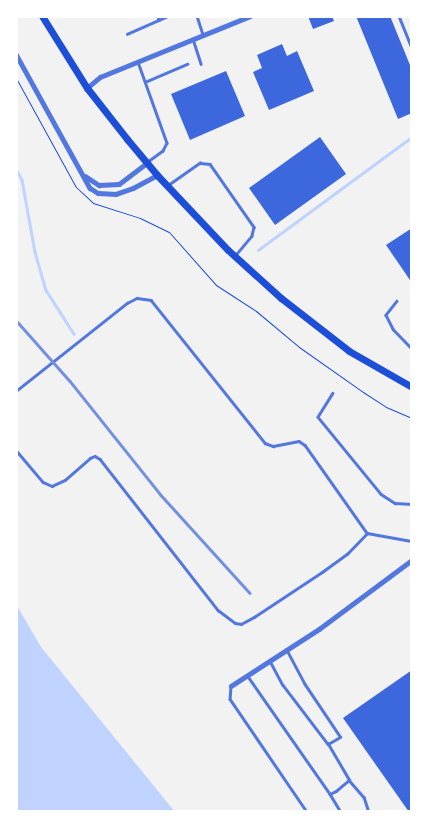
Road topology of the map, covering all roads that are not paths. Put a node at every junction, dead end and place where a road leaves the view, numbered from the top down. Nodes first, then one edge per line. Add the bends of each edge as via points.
1 (42, 16) edge
2 (168, 16) edge
3 (196, 16) edge
4 (250, 16) edge
5 (399, 16) edge
6 (159, 18) edge
7 (127, 34) dead end
8 (204, 35) junction
9 (193, 39) junction
10 (412, 49) edge
11 (16, 54) edge
12 (138, 62) junction
13 (187, 64) dead end
14 (201, 64) dead end
15 (145, 82) junction
16 (87, 88) junction
17 (147, 163) junction
18 (82, 174) junction
19 (157, 175) junction
20 (167, 186) junction
21 (235, 256) junction
22 (397, 301) dead end
23 (412, 349) edge
24 (412, 387) edge
25 (16, 391) edge
26 (333, 393) dead end
27 (16, 450) edge
28 (412, 504) edge
29 (367, 532) junction
30 (412, 541) edge
31 (412, 560) edge
32 (286, 650) junction
33 (270, 660) junction
34 (247, 675) junction
35 (231, 686) joint
36 (328, 744) junction
37 (349, 780) junction
38 (330, 794) junction
39 (307, 812) edge
40 (341, 812) edge
41 (369, 812) edge

1 - 16 main road
2 - 6 lane
3 - 8 lane
4 - 8 street
5 - 10 lane
6 - 7 lane
8 - 9 street
9 - 12 street
9 - 14 lane
11 - 18 street
12 - 15 lane
12 - 16 street via 100,77
13 - 15 lane
15 - 17 lane via 167,143 164,150
16 - 17 main road
17 - 18 street via 125,180 112,185 94,183
17 - 19 main road
18 - 19 street via 90,188 110,194 124,192
19 - 20 main road
20 - 21 main road
20 - 21 lane via 200,163 210,164 254,227 252,236
21 - 24 main road via 281,298 342,346
22 - 23 lane via 386,315 393,329
25 - 29 lane via 127,303 137,298 151,300 265,442 273,446 299,441 305,445
26 - 28 lane via 318,417 381,494 395,503
27 - 29 lane via 43,482 52,486 65,480 90,458 100,459 218,610 235,623 241,624 254,617 322,572 347,554
29 - 30 lane
31 - 32 street
32 - 33 street
32 - 36 lane via 340,737
33 - 34 street
33 - 36 lane via 283,685
34 - 35 street
34 - 38 lane
35 - 39 lane via 230,700
36 - 37 lane
37 - 38 lane
37 - 41 lane via 364,797
38 - 40 lane

